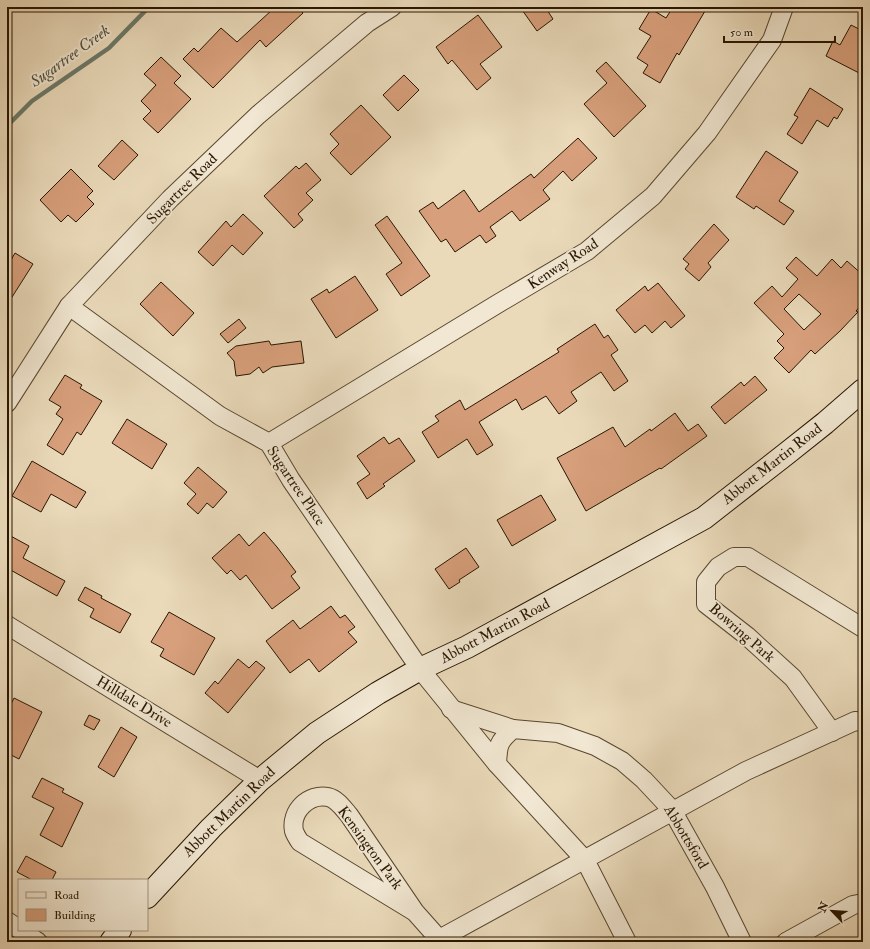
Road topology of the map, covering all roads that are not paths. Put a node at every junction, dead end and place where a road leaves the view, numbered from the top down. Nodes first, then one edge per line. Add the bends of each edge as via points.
1 (392, 7) edge
2 (784, 7) edge
3 (69, 306) junction
4 (863, 390) edge
5 (7, 404) edge
6 (269, 443) junction
7 (7, 625) edge
8 (863, 628) edge
9 (420, 669) junction
10 (451, 709) junction
11 (863, 722) edge
12 (513, 729) junction
13 (832, 732) junction
14 (497, 764) junction
15 (260, 780) junction
16 (672, 810) junction
17 (585, 860) junction
18 (148, 896) edge
19 (863, 903) edge
20 (415, 912) junction
21 (7, 921) edge
22 (18, 928) edge
23 (23, 931) edge
24 (119, 931) edge
25 (436, 940) edge
26 (38, 942) edge
27 (111, 942) edge
28 (627, 942) edge
29 (742, 942) edge
30 (786, 942) edge

1 - 3 street, Sugartree Road via 367,23 258,115 170,199
2 - 6 street, Kenway Road via 772,40 707,133 653,196 587,251
3 - 5 street, Sugartree Road
3 - 6 street, Sugartree Place via 220,416
4 - 9 main road, Abbott Martin Road via 704,518 467,647
6 - 9 street, Sugartree Place via 291,480
7 - 15 street, Hilldale Drive
8 - 13 street, Bowring Park via 748,557 734,556 718,567 706,582 706,604 747,636 793,678
9 - 10 street
9 - 15 main road, Abbott Martin Road via 378,692 317,733
10 - 12 street, Abbottsford
10 - 14 street
11 - 13 street via 855,721
12 - 14 street via 498,747
12 - 16 street, Abbottsford via 558,733 595,746 622,760
13 - 16 street via 746,771
14 - 17 street
15 - 18 main road, Abbott Martin Road
16 - 17 street
16 - 29 street, Abbottsford
17 - 25 street, Kensington Park
17 - 28 street
19 - 30 street via 853,905
20 - 20 street, Kensington Park via 300,842 294,831 294,819 300,807 314,797 328,797 339,803
20 - 25 street, Kensington Park
21 - 22 street
23 - 26 street
24 - 27 main road

